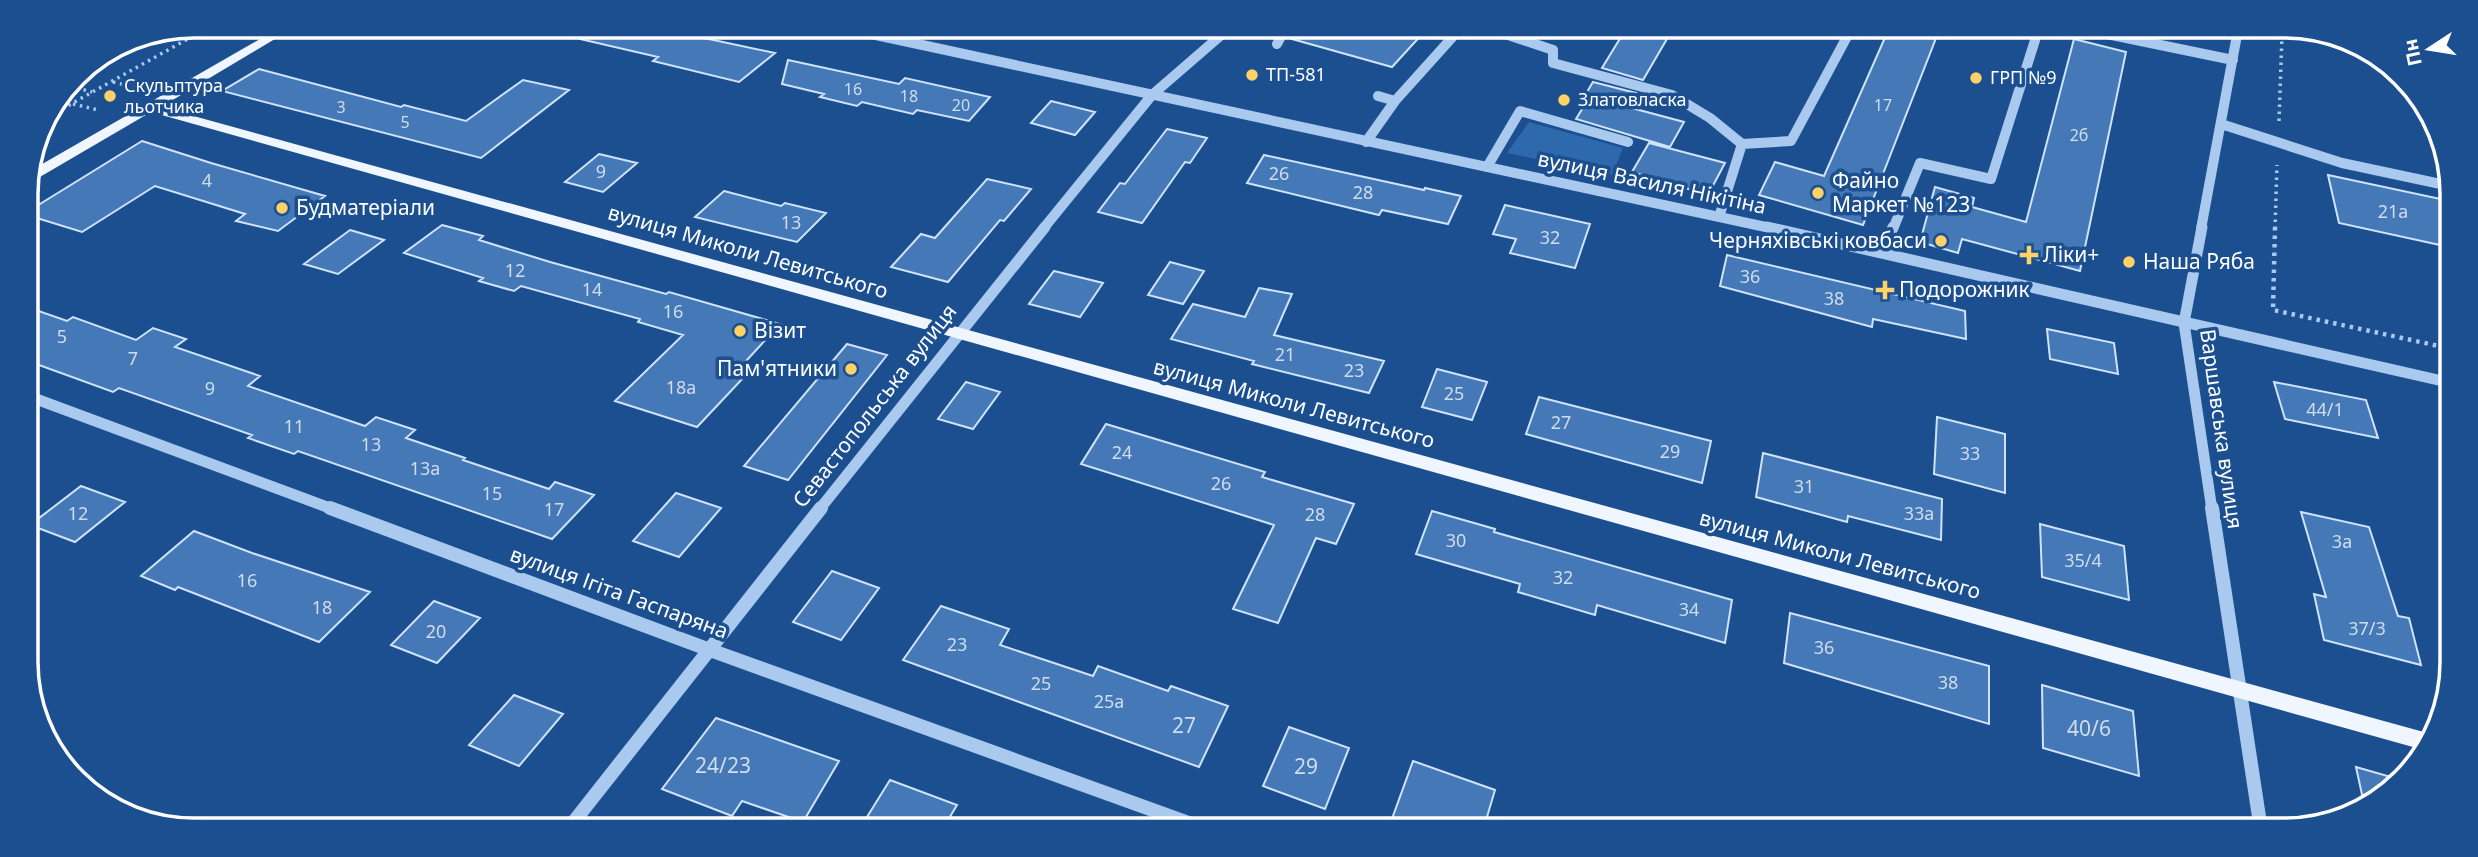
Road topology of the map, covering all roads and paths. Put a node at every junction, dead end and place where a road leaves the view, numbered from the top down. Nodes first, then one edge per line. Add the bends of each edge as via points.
1 (270, 38) edge
2 (889, 38) edge
3 (1218, 38) edge
4 (1280, 38) edge
5 (1453, 38) edge
6 (1518, 38) edge
7 (1846, 38) edge
8 (2036, 38) edge
9 (2127, 38) edge
10 (2236, 38) edge
11 (2282, 38) edge
12 (188, 39) edge
13 (1277, 44) dead end
14 (2233, 60) junction
15 (112, 81) junction
16 (80, 89) edge
17 (142, 89) dead end
18 (93, 92) junction
19 (1152, 95) junction
20 (1378, 96) dead end
21 (1395, 101) junction
22 (72, 103) junction
23 (66, 106) edge
24 (151, 108) junction
25 (103, 112) dead end
26 (2221, 124) junction
27 (2278, 131) dead end
28 (1366, 142) junction
29 (1628, 142) dead end
30 (1742, 144) junction
31 (2278, 159) dead end
32 (1487, 167) junction
33 (41, 171) edge
34 (2439, 185) edge
35 (1719, 217) junction
36 (1883, 252) junction
37 (2184, 323) junction
38 (958, 334) junction
39 (2440, 346) edge
40 (2440, 380) edge
41 (39, 400) edge
42 (710, 650) junction
43 (2239, 689) junction
44 (2419, 739) edge
45 (577, 818) edge
46 (1175, 818) edge
47 (2259, 818) edge

1 - 24 main road
2 - 19 street, вулиця Василя Нікітіна
3 - 19 street, Севастопольська вулиця
4 - 13 street
5 - 21 street
6 - 30 street via 1553,50 1553,63 1672,95
7 - 30 street via 1791,141
8 - 36 street via 1991,179 1920,163
9 - 14 street
10 - 14 street, Варшавська вулиця
11 - 27 path
12 - 15 path
14 - 26 street, Варшавська вулиця
15 - 17 path
15 - 18 path
16 - 18 path
18 - 22 path
19 - 28 street, вулиця Василя Нікітіна
19 - 38 street, Севастопольська вулиця
20 - 21 street
21 - 28 street
22 - 23 path
22 - 25 path
24 - 33 main road
24 - 38 main road, вулиця Миколи Левитського
26 - 34 street via 2342,163
26 - 37 street, Варшавська вулиця
28 - 32 street, вулиця Василя Нікітіна
29 - 32 street via 1520,111
30 - 35 street
31 - 39 path via 2273,310
32 - 35 street, вулиця Василя Нікітіна
35 - 36 street, вулиця Василя Нікітіна
36 - 37 street, вулиця Василя Нікітіна
37 - 40 street, вулиця Василя Нікітіна
37 - 43 street, Варшавська вулиця
38 - 42 street, Севастопольська вулиця
38 - 43 main road, вулиця Миколи Левитського
41 - 42 street, вулиця Ігіта Гаспаряна
42 - 45 street, Севастопольська вулиця
42 - 46 street, вулиця Ігіта Гаспаряна
43 - 44 main road, вулиця Миколи Левитського
43 - 47 street, Варшавська вулиця

